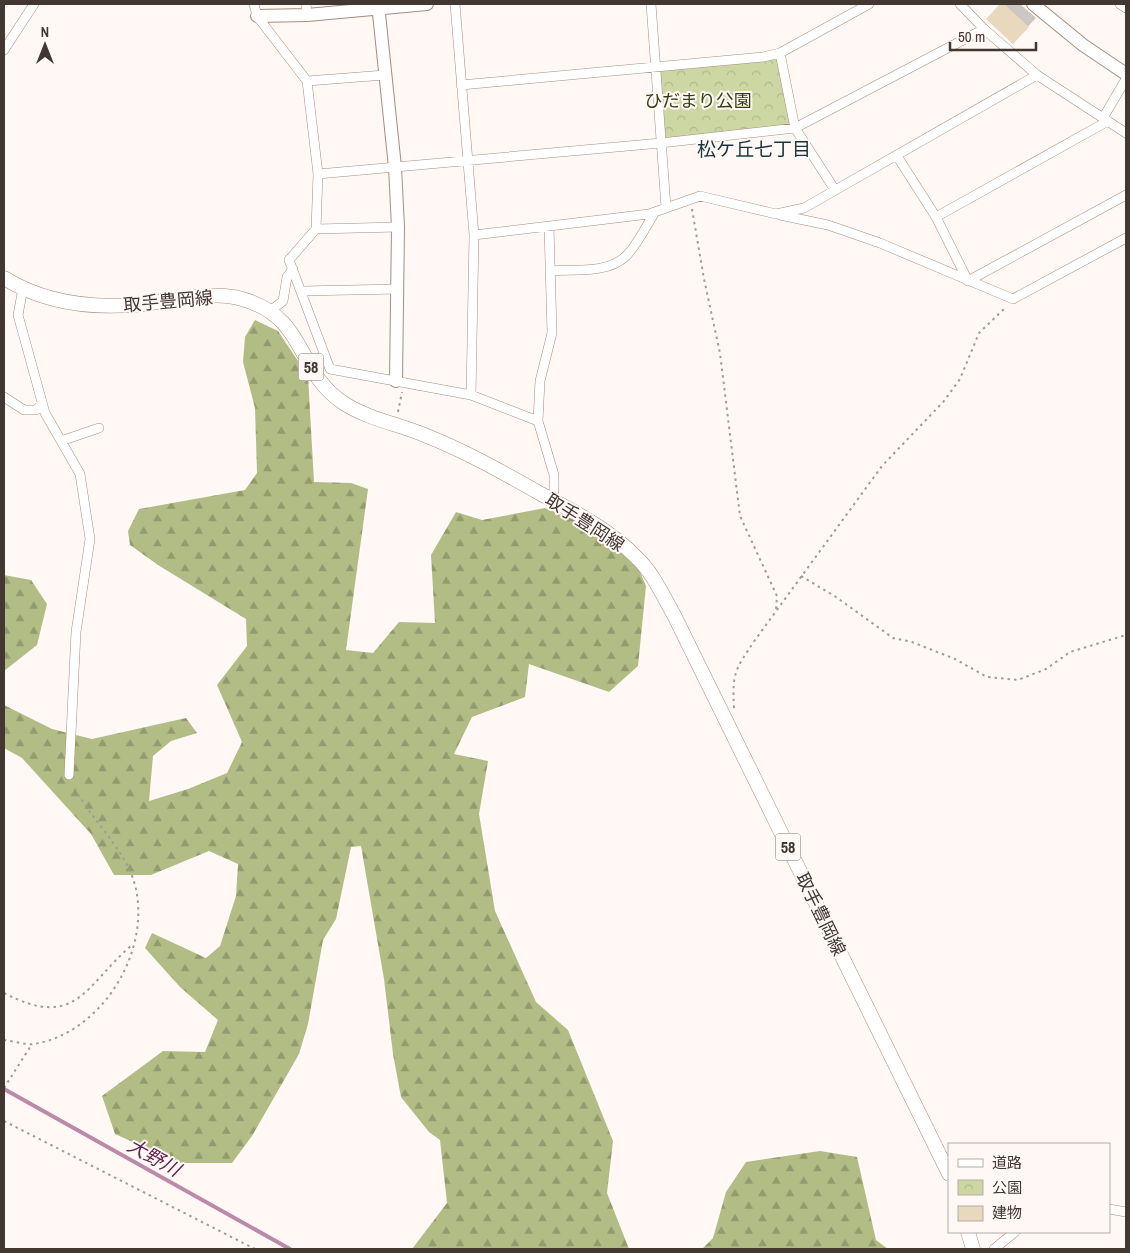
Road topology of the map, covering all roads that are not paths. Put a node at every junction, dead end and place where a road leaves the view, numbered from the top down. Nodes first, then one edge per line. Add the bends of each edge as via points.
1 (34, 4) edge
2 (427, 4) edge
3 (455, 4) edge
4 (651, 4) edge
5 (868, 4) edge
6 (960, 4) edge
7 (1033, 4) edge
8 (1120, 4) edge
9 (378, 6) edge
10 (1126, 8) edge
11 (307, 9) edge
12 (255, 10) edge
13 (984, 29) junction
14 (4, 50) edge
15 (780, 52) junction
16 (655, 66) junction
17 (1126, 74) edge
18 (385, 75) junction
19 (1037, 75) junction
20 (1126, 79) edge
21 (307, 81) junction
22 (461, 85) junction
23 (1106, 119) junction
24 (795, 128) junction
25 (1126, 133) edge
26 (661, 143) junction
27 (897, 156) junction
28 (468, 161) junction
29 (395, 167) junction
30 (318, 174) junction
31 (835, 190) junction
32 (1126, 195) edge
33 (666, 208) junction
34 (656, 212) junction
35 (776, 214) junction
36 (936, 217) junction
37 (398, 227) junction
38 (549, 227) junction
39 (316, 229) junction
40 (474, 235) junction
41 (1126, 238) edge
42 (293, 269) junction
43 (550, 270) junction
44 (4, 278) edge
45 (968, 281) junction
46 (23, 288) junction
47 (398, 289) junction
48 (303, 291) junction
49 (270, 311) junction
50 (400, 382) junction
51 (471, 396) junction
52 (4, 397) edge
53 (42, 404) junction
54 (538, 421) junction
55 (99, 428) dead end
56 (61, 441) junction
57 (554, 500) junction
58 (69, 775) road end
59 (948, 1172) edge
60 (1110, 1209) edge
61 (1126, 1212) edge
62 (968, 1233) edge
63 (1014, 1233) edge
64 (973, 1249) edge
65 (994, 1249) edge

1 - 14 street
2 - 9 street
3 - 22 street
4 - 16 street
5 - 15 street
6 - 13 street
7 - 17 street via 1083,46
8 - 10 street
9 - 11 street
9 - 18 street
11 - 12 street
12 - 21 street
13 - 19 street
13 - 24 street
15 - 16 street
15 - 24 street
16 - 22 street
16 - 26 street
18 - 21 street
18 - 29 street
19 - 23 street
19 - 27 street
20 - 23 street
21 - 30 street
22 - 28 street
23 - 25 street
23 - 36 street
24 - 26 street
24 - 31 street
26 - 28 street
26 - 33 street
27 - 31 street
27 - 36 street
28 - 29 street
28 - 40 street
29 - 30 street
29 - 37 street
30 - 39 street
31 - 35 street via 804,208
32 - 45 street
33 - 34 street
33 - 35 street via 700,196
34 - 38 street
34 - 43 street via 626,256 613,265
35 - 45 street via 828,225 880,243
36 - 45 street
37 - 39 street
37 - 47 street
38 - 40 street
38 - 43 street
39 - 42 street via 289,260
40 - 51 street
41 - 45 street via 1013,299
42 - 48 street
42 - 49 street via 287,277 283,302
43 - 54 street via 552,333 540,381
44 - 46 main road, 取手豊岡線 / 58
46 - 49 main road, 取手豊岡線 / 58 via 66,303 95,306 130,306 212,295 230,296
46 - 53 street via 18,315
47 - 48 street
47 - 50 street
48 - 50 street via 330,370
49 - 57 main road, 取手豊岡線 / 58 via 294,333 317,377 340,401 367,415 459,449
50 - 51 street
51 - 54 street
52 - 53 street via 24,410 36,410
53 - 56 street
54 - 57 street via 554,476
55 - 56 street
56 - 58 street via 80,474 90,539 76,632
57 - 59 main road, 取手豊岡線 / 58 via 618,540 639,560 656,584
60 - 61 street
62 - 64 main road
63 - 65 street

